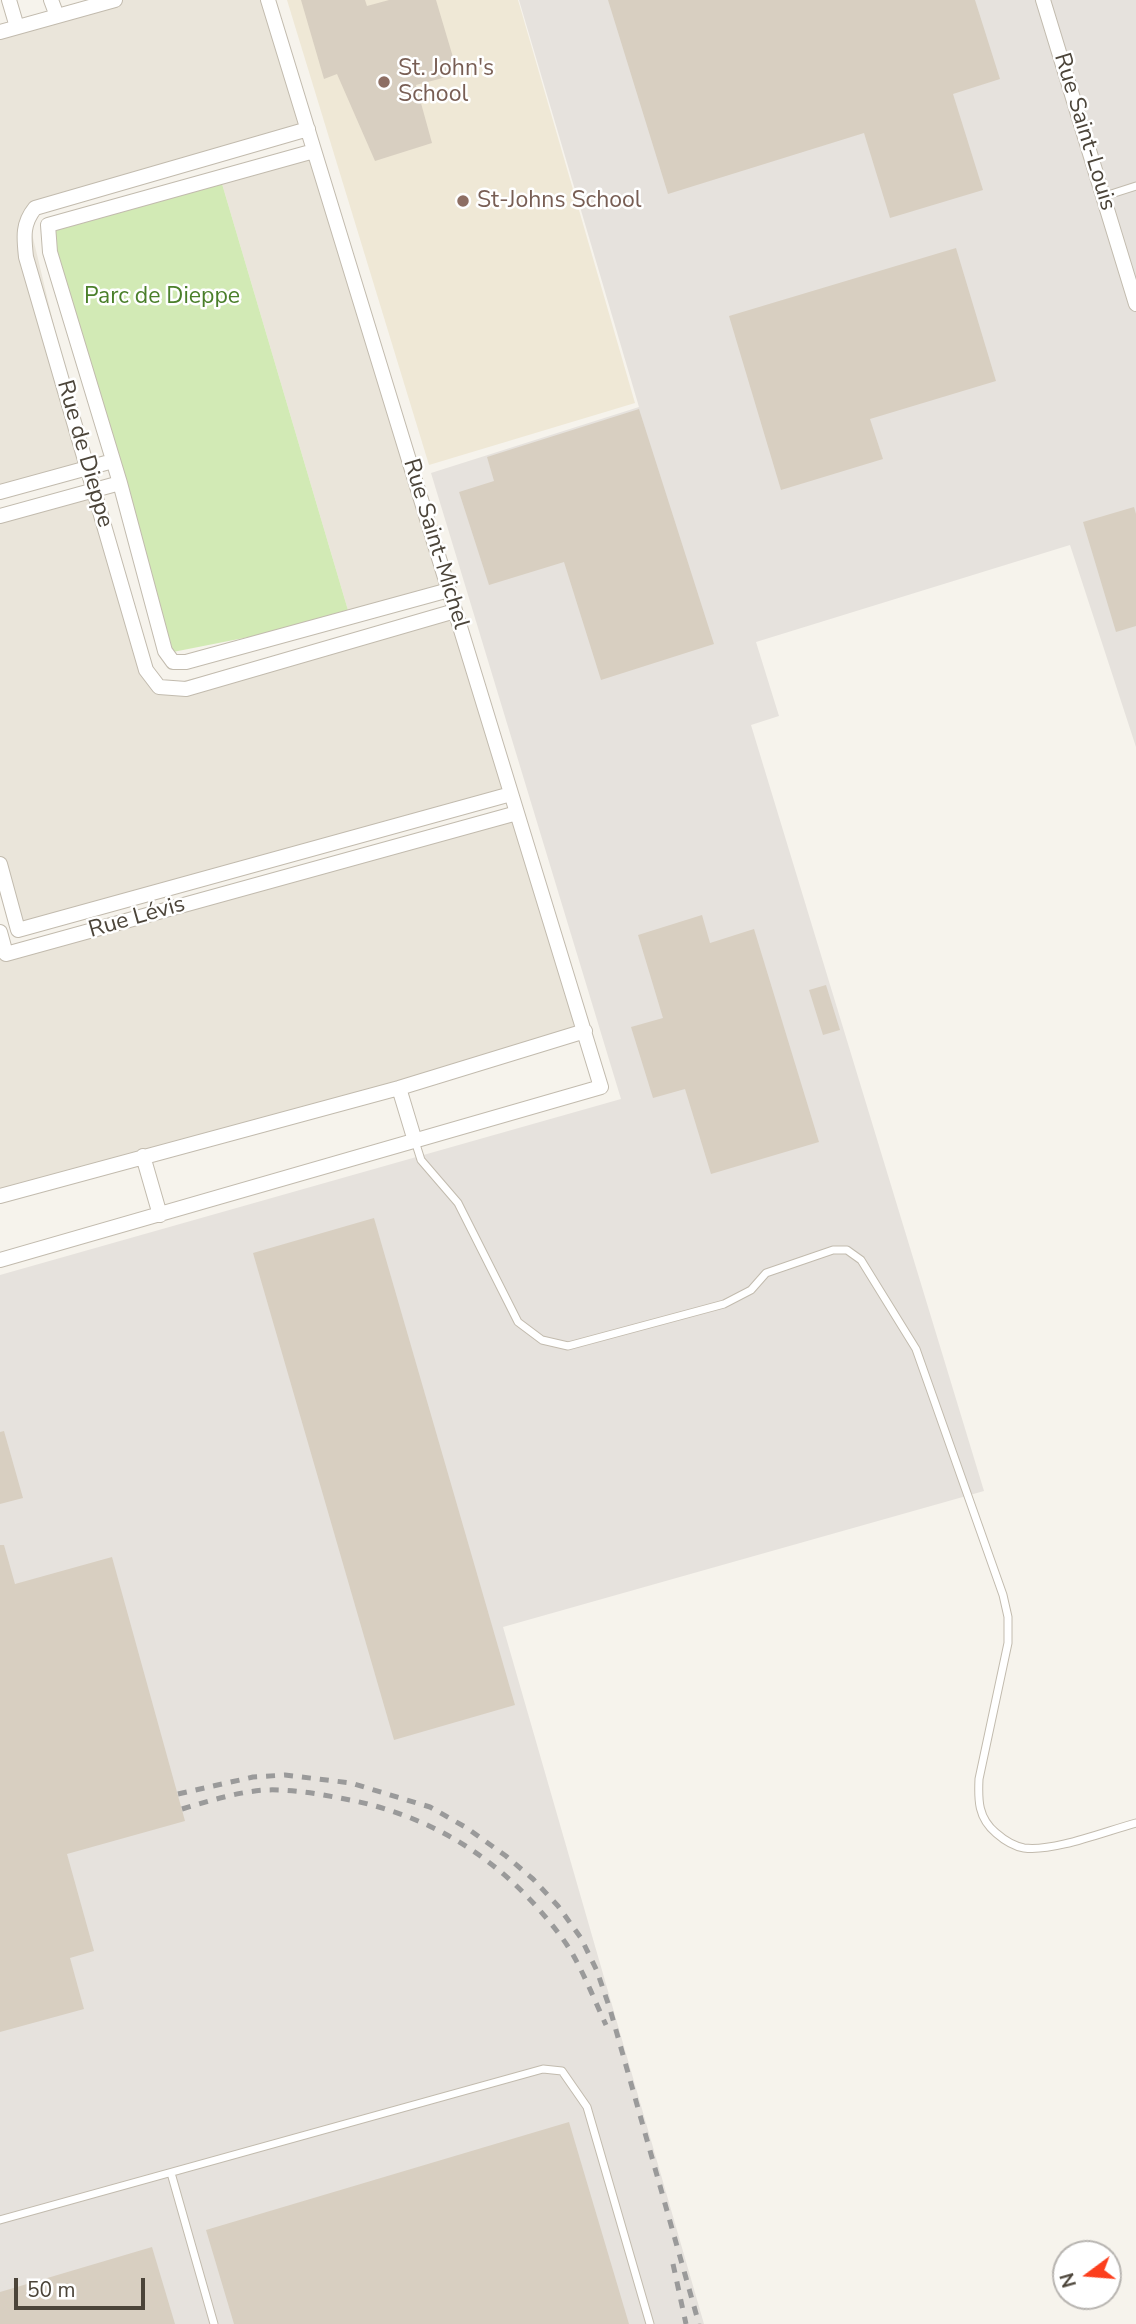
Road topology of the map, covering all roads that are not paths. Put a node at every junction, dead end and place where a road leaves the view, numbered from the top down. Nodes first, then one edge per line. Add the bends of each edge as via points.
1 (9, 0) edge
2 (51, 0) edge
3 (115, 0) edge
4 (268, 0) edge
5 (1043, 0) edge
6 (57, 16) junction
7 (18, 27) junction
8 (0, 32) edge
9 (308, 129) junction
10 (314, 150) junction
11 (1136, 186) edge
12 (1105, 196) junction
13 (28, 217) junction
14 (48, 225) junction
15 (1136, 304) edge
16 (113, 461) junction
17 (88, 468) junction
18 (120, 483) junction
19 (95, 490) junction
20 (0, 492) edge
21 (0, 516) edge
22 (449, 590) junction
23 (455, 611) junction
24 (173, 662) junction
25 (159, 687) junction
26 (511, 794) junction
27 (517, 813) junction
28 (262, 863) junction
29 (0, 864) edge
30 (268, 881) junction
31 (18, 930) junction
32 (0, 932) edge
33 (6, 954) junction
34 (586, 1031) junction
35 (399, 1088) junction
36 (415, 1141) junction
37 (143, 1156) junction
38 (0, 1196) edge
39 (160, 1215) junction
40 (0, 1259) edge
41 (1136, 1823) edge
42 (171, 2173) junction
43 (0, 2220) edge
44 (214, 2324) edge
45 (650, 2324) edge

1 - 7 street
2 - 6 street
3 - 6 street
4 - 9 street, Rue Saint-Michel
5 - 12 street, Rue Saint-Louis
6 - 7 street
7 - 8 street
9 - 10 street, Rue Saint-Michel
9 - 13 street via 35,208
10 - 14 street
10 - 22 street, Rue Saint-Michel
11 - 12 lane
12 - 15 street, Rue Saint-Louis
13 - 14 street
13 - 17 street, Rue de Dieppe via 23,233 26,257
14 - 16 street, Rue de Dieppe via 50,252
16 - 17 street
16 - 18 street, Rue de Dieppe
17 - 19 street, Rue de Dieppe
17 - 20 street
18 - 19 street
18 - 24 street, Rue de Dieppe via 165,651
19 - 21 street
19 - 25 street, Rue de Dieppe via 146,670
22 - 23 street, Rue Saint-Michel
22 - 24 street
23 - 25 street via 186,689
23 - 26 street, Rue Saint-Michel
24 - 25 street
26 - 27 street, Rue Saint-Michel
26 - 28 street, Rue Lévis
27 - 30 street, Rue Lévis
27 - 34 street, Rue Saint-Michel
28 - 30 street
28 - 31 street, Rue Lévis
29 - 31 street
30 - 33 street, Rue Lévis
31 - 33 street
32 - 33 street
34 - 35 street
34 - 36 street, Rue Saint-Michel via 601,1087
35 - 36 street
35 - 37 street
36 - 39 street
36 - 41 lane via 421,1160 458,1203 518,1322 542,1340 568,1346 724,1304 751,1290 766,1273 833,1250 847,1250 861,1259 916,1349 1003,1595 1008,1643 979,1779 981,1816 1007,1842 1025,1848 1053,1846
37 - 38 street
37 - 39 street
39 - 40 street
42 - 43 lane
42 - 44 lane
42 - 45 lane via 543,2068 562,2071 587,2106

